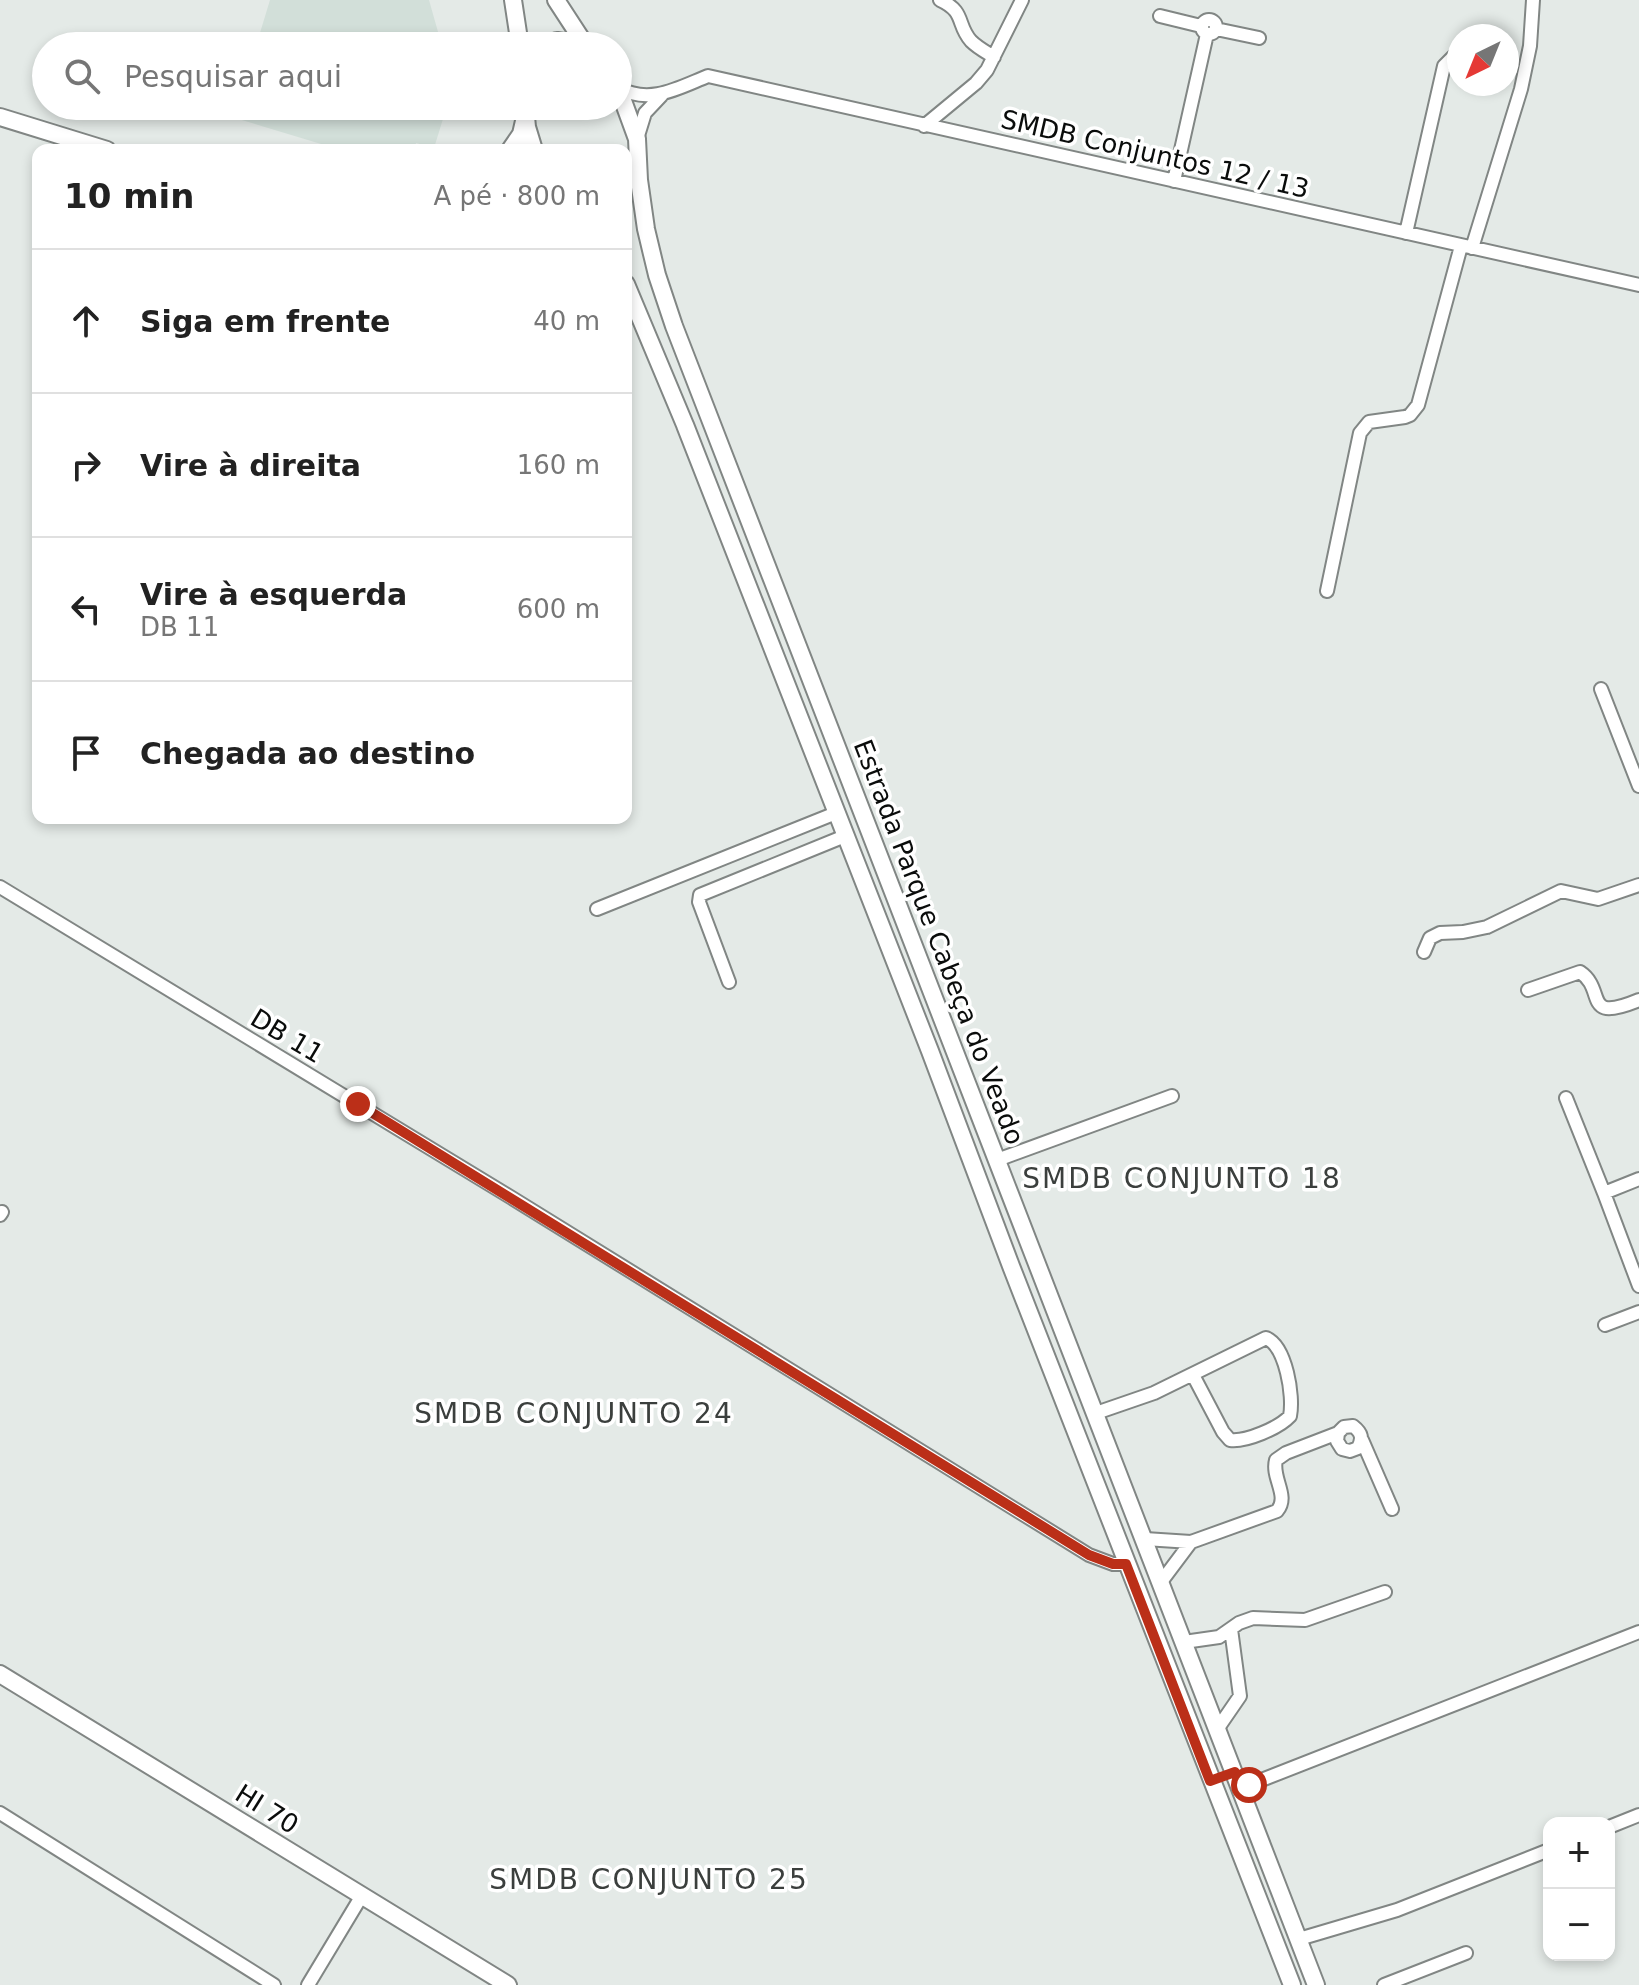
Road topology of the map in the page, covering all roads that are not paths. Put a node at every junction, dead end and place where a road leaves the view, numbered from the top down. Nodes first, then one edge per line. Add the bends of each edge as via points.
1 (513, 0) edge
2 (556, 0) edge
3 (940, 0) edge
4 (1022, 0) edge
5 (1533, 0) edge
6 (1160, 16) dead end
7 (1208, 29) junction
8 (518, 32) edge
9 (576, 32) edge
10 (1259, 38) dead end
11 (994, 57) junction
12 (1447, 63) edge
13 (665, 93) junction
14 (632, 94) edge
15 (0, 117) edge
16 (523, 120) edge
17 (527, 120) edge
18 (630, 120) edge
19 (924, 126) junction
20 (637, 139) junction
21 (88, 144) edge
22 (514, 144) edge
23 (533, 144) edge
24 (639, 180) junction
25 (1174, 181) junction
26 (632, 190) edge
27 (1406, 233) junction
28 (1466, 247) junction
29 (1639, 285) edge
30 (632, 298) edge
31 (1327, 591) dead end
32 (1601, 689) dead end
33 (1639, 786) edge
34 (836, 813) junction
35 (845, 836) junction
36 (1639, 885) edge
37 (0, 887) edge
38 (597, 909) dead end
39 (1424, 952) dead end
40 (729, 982) dead end
41 (1528, 990) dead end
42 (1639, 1000) edge
43 (1172, 1096) dead end
44 (1566, 1098) dead end
45 (997, 1160) junction
46 (1639, 1179) edge
47 (1604, 1193) junction
48 (1639, 1286) edge
49 (1639, 1312) edge
50 (1605, 1325) dead end
51 (1193, 1375) junction
52 (1087, 1388) junction
53 (1061, 1396) junction
54 (1096, 1413) junction
55 (1392, 1509) dead end
56 (1145, 1539) junction
57 (1191, 1542) junction
58 (1126, 1564) junction
59 (1161, 1582) junction
60 (1385, 1592) dead end
61 (1231, 1629) junction
62 (1639, 1632) edge
63 (1184, 1642) junction
64 (0, 1674) edge
65 (1218, 1728) junction
66 (1232, 1765) junction
67 (1208, 1774) junction
68 (1241, 1788) junction
69 (0, 1813) edge
70 (1639, 1815) edge
71 (1615, 1825) edge
72 (1543, 1852) edge
73 (361, 1897) junction
74 (1299, 1939) junction
75 (1466, 1953) dead end
76 (274, 1985) edge
77 (308, 1985) edge
78 (508, 1985) edge
79 (1292, 1985) edge
80 (1316, 1985) edge
81 (1384, 1985) edge

1 - 8 main road
2 - 9 main road
3 - 11 street via 960,14 970,40
4 - 11 street
5 - 28 street via 1521,89
6 - 7 street
7 - 10 street
7 - 25 street
11 - 19 street via 976,83
12 - 27 street
13 - 14 street, SMDB Conjuntos 12 / 13
13 - 19 street, SMDB Conjuntos 12 / 13 via 708,76
13 - 20 street via 645,113
15 - 21 main road
16 - 22 main road
17 - 23 main road
18 - 20 main road, Estrada Parque Cabeça do Veado
19 - 25 street, SMDB Conjuntos 12 / 13
20 - 24 main road, Estrada Parque Cabeça do Veado
24 - 26 main road
24 - 45 main road, Estrada Parque Cabeça do Veado via 657,275 674,326
25 - 27 street, SMDB Conjuntos 12 / 13
27 - 28 street, SMDB Conjuntos 12 / 13
28 - 29 street, SMDB Conjuntos 12 / 13
28 - 31 street via 1418,405 1410,415 1369,422 1362,429
30 - 34 main road, Estrada Parque Cabeça do Veado
32 - 33 street
34 - 35 main road, Estrada Parque Cabeça do Veado
34 - 38 street
35 - 40 street via 700,895
35 - 53 main road, Estrada Parque Cabeça do Veado
36 - 39 street via 1598,899 1561,891 1487,927 1435,935
37 - 58 street, DB 11 via 1089,1555
41 - 42 street via 1580,972 1608,1009
43 - 45 street
44 - 47 street
45 - 52 main road, Estrada Parque Cabeça do Veado
46 - 47 street
47 - 48 street
49 - 50 street
51 - 51 street via 1260,1339 1271,1340 1286,1370 1290,1416 1282,1424 1230,1440
51 - 54 street
52 - 53 main road
52 - 54 main road, Estrada Parque Cabeça do Veado
53 - 58 main road, Estrada Parque Cabeça do Veado
54 - 56 main road, Estrada Parque Cabeça do Veado
55 - 57 street via 1362,1440 1358,1448 1342,1449 1338,1433 1276,1460 1283,1503 1277,1511
56 - 57 street
56 - 59 main road, Estrada Parque Cabeça do Veado
57 - 59 street
58 - 67 main road, Estrada Parque Cabeça do Veado
59 - 63 main road, Estrada Parque Cabeça do Veado
60 - 61 street via 1305,1620 1253,1618
61 - 63 street via 1212,1639
61 - 65 street via 1240,1696
62 - 68 street
63 - 65 main road, Estrada Parque Cabeça do Veado
64 - 73 main road, HI 70
65 - 66 main road, Estrada Parque Cabeça do Veado
66 - 67 main road
66 - 68 main road, Estrada Parque Cabeça do Veado
67 - 79 main road, Estrada Parque Cabeça do Veado
68 - 74 main road, Estrada Parque Cabeça do Veado
69 - 76 street
70 - 71 street
72 - 74 street via 1397,1910
73 - 77 street
73 - 78 main road, HI 70
74 - 80 main road, Estrada Parque Cabeça do Veado
75 - 81 street

